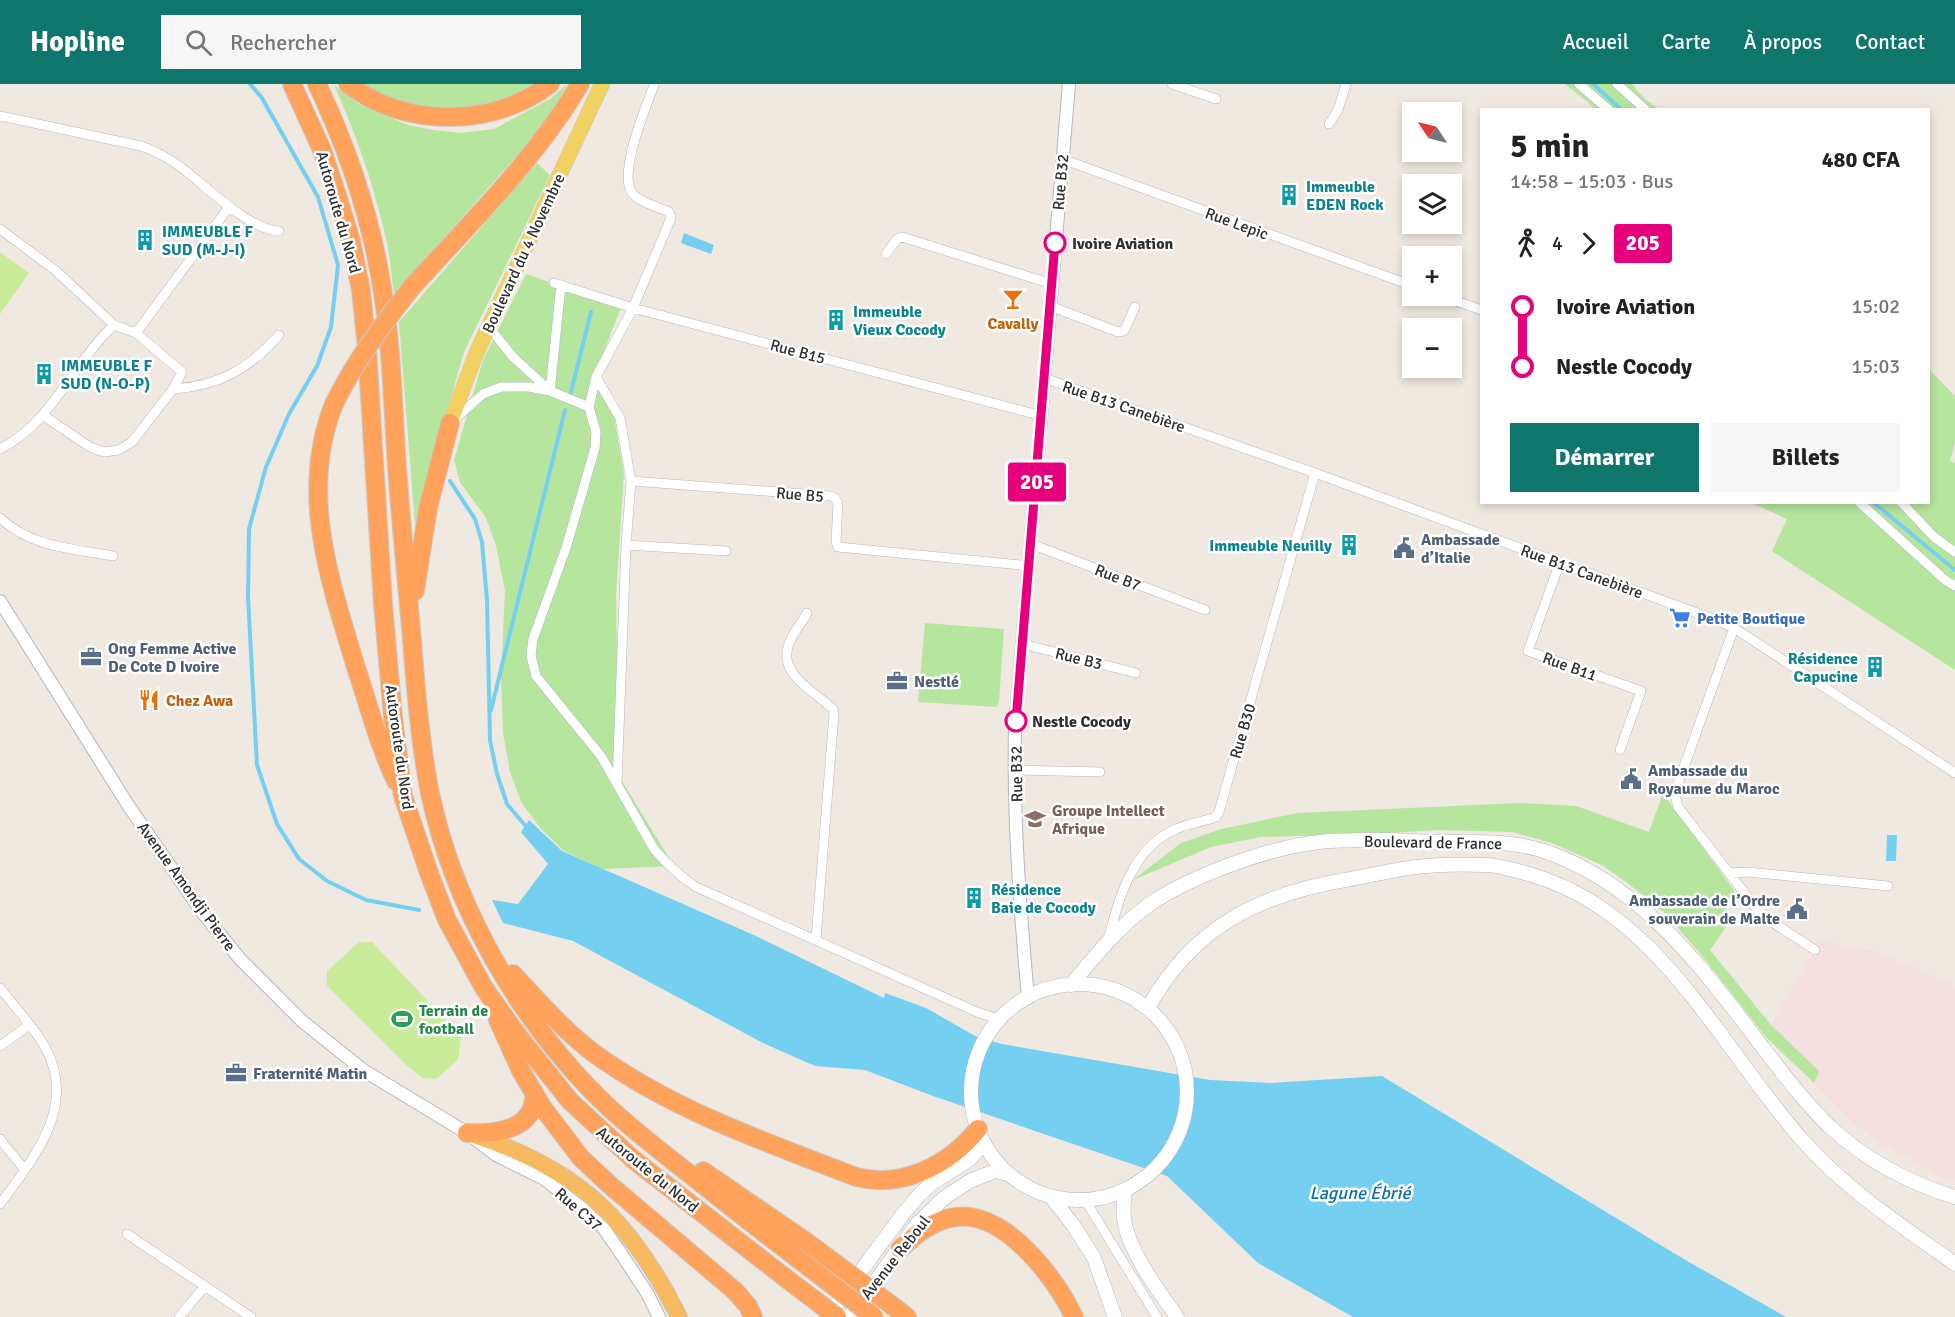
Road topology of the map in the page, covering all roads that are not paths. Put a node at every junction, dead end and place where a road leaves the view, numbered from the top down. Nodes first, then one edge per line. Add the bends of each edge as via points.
1 (292, 84) edge
2 (317, 84) edge
3 (348, 84) edge
4 (550, 84) edge
5 (580, 84) edge
6 (602, 84) edge
7 (1069, 84) edge
8 (1172, 84) edge
9 (1346, 84) edge
10 (1579, 84) edge
11 (1617, 84) edge
12 (654, 86) dead end
13 (1216, 99) dead end
14 (1607, 108) edge
15 (1644, 108) edge
16 (0, 116) edge
17 (1329, 124) dead end
18 (1062, 159) junction
19 (229, 207) junction
20 (0, 229) edge
21 (279, 231) dead end
22 (886, 254) dead end
23 (1402, 282) edge
24 (1052, 285) junction
25 (1462, 303) edge
26 (1050, 306) junction
27 (1135, 307) dead end
28 (633, 308) junction
29 (1480, 309) edge
30 (114, 325) junction
31 (489, 327) junction
32 (136, 333) junction
33 (279, 334) dead end
34 (596, 376) junction
35 (1044, 378) junction
36 (173, 388) junction
37 (550, 391) junction
38 (589, 407) junction
39 (44, 416) junction
40 (1042, 416) junction
41 (450, 423) junction
42 (0, 449) edge
43 (1315, 473) junction
44 (631, 481) junction
45 (1861, 504) edge
46 (1903, 504) edge
47 (0, 518) edge
48 (626, 544) junction
49 (1031, 544) junction
50 (726, 551) dead end
51 (1955, 552) edge
52 (113, 556) dead end
53 (1560, 562) junction
54 (1030, 566) junction
55 (1955, 586) edge
56 (1, 602) edge
57 (1205, 610) dead end
58 (807, 614) dead end
59 (410, 622) junction
60 (1734, 628) junction
61 (1023, 644) junction
62 (1136, 673) dead end
63 (1620, 750) dead end
64 (1014, 770) junction
65 (1100, 772) dead end
66 (1955, 773) edge
67 (618, 783) junction
68 (403, 796) junction
69 (1729, 873) junction
70 (1888, 886) dead end
71 (816, 939) junction
72 (1108, 941) junction
73 (489, 949) junction
74 (1815, 950) dead end
75 (1071, 985) junction
76 (0, 988) edge
77 (484, 988) junction
78 (1028, 998) junction
79 (1148, 1008) junction
80 (1000, 1020) junction
81 (29, 1024) junction
82 (0, 1046) edge
83 (534, 1092) junction
84 (978, 1129) junction
85 (467, 1133) junction
86 (0, 1138) edge
87 (646, 1140) junction
88 (25, 1170) junction
89 (1008, 1174) junction
90 (1125, 1190) junction
91 (1051, 1197) junction
92 (1955, 1197) edge
93 (1085, 1200) junction
94 (0, 1204) edge
95 (127, 1234) dead end
96 (900, 1249) junction
97 (1955, 1264) edge
98 (205, 1286) junction
99 (901, 1312) edge
100 (179, 1317) edge
101 (251, 1317) edge
102 (659, 1317) edge
103 (679, 1317) edge
104 (753, 1317) edge
105 (827, 1317) edge
106 (837, 1317) edge
107 (849, 1317) edge
108 (874, 1317) edge
109 (1074, 1317) edge
110 (1115, 1317) edge
111 (1157, 1317) edge
112 (1177, 1317) edge

1 - 68 highway, Autoroute du Nord via 322,150 351,241 361,291 384,616
2 - 59 highway, Autoroute du Nord via 360,192 383,294
3 - 4 highway via 359,93 404,111 455,118 508,106
5 - 68 highway, bridge via 561,117 531,155 380,327 334,404 321,446 317,495 320,534 380,743
6 - 31 main road, Boulevard du 4 Novembre
7 - 18 street, Rue B32
8 - 13 street
9 - 17 street
10 - 14 street
11 - 15 street
12 - 28 street via 632,147 628,174 634,195 671,214
16 - 19 street via 154,151
18 - 23 street, Rue Lepic
18 - 24 street, Rue B32
19 - 21 street via 269,231
19 - 32 street
20 - 30 street via 56,270
22 - 24 street via 902,237
24 - 26 street, Rue B32
25 - 29 street
26 - 27 street via 1118,332 1124,331
26 - 35 street, Rue B32
28 - 34 street
28 - 37 street, Rue B15 via 558,284
28 - 40 street, Rue B15
30 - 32 street
30 - 39 street via 97,340
31 - 37 street via 513,357
31 - 41 main road, Boulevard du 4 Novembre
32 - 36 street via 180,367 182,372
33 - 36 street via 243,368 194,388
34 - 38 street
34 - 44 street via 620,418
35 - 40 street, Rue B32
35 - 43 street, Rue B13 Canebière
36 - 39 street via 132,442 119,450 104,452 90,447
37 - 38 street
37 - 41 street via 501,387 483,394
38 - 67 street via 596,432 595,448 566,548 533,639 531,656 536,676 546,691 586,736
39 - 42 street
40 - 49 street, Rue B32
41 - 59 highway via 428,508
43 - 53 street, Rue B13 Canebière
43 - 72 street, Rue B30 via 1219,812 1216,817 1175,829 1159,839 1143,857 1124,886
44 - 48 street
44 - 54 street, Rue B5 via 831,496 838,503 838,547
45 - 55 street
46 - 51 street via 1934,537
47 - 52 street via 12,529 43,544
48 - 50 street
48 - 67 street
49 - 54 street, Rue B32
49 - 57 street, Rue B7
53 - 60 street, Rue B13 Canebière
53 - 63 street, Rue B11 via 1528,651 1641,691
54 - 61 street, Rue B32
56 - 85 street, Avenue Amondji Pierre via 128,805 201,912 240,959 302,1021 363,1070
58 - 71 street via 788,644 789,667 834,714
59 - 73 highway, Autoroute du Nord via 430,792 452,866
60 - 66 street, Rue B13 Canebière
60 - 69 street via 1675,795 1678,807
61 - 62 street, Rue B3
61 - 64 street, Rue B32
64 - 65 street
64 - 78 street, Rue B32
67 - 71 street via 654,849 679,876
68 - 77 highway, Autoroute du Nord via 447,920
69 - 70 street
69 - 74 street via 1756,909
71 - 80 street
72 - 75 main road, Boulevard de France
72 - 92 main road, Boulevard de France via 1149,904 1190,882 1270,852 1319,842 1368,840 1502,842 1543,851 1586,869 1648,912 1681,945 1811,1107 1855,1148 1914,1182
73 - 84 highway via 555,1019 594,1053 630,1077 702,1116 856,1177 882,1181 919,1173 955,1153
73 - 87 highway, Autoroute du Nord via 561,1056 595,1094
75 - 78 main road
75 - 79 main road via 1117,991
76 - 81 street
77 - 83 highway
77 - 106 highway, Autoroute du Nord, bridge via 544,1069 599,1130
78 - 80 main road
79 - 90 main road via 1177,1047 1187,1085 1186,1104 1179,1134 1162,1161
79 - 97 main road, Boulevard de France via 1174,967 1209,933 1237,915 1280,896 1416,867 1490,865 1550,880 1604,909 1650,947 1805,1142 1856,1192
80 - 84 main road via 979,1054 973,1077
81 - 82 street
81 - 88 street via 45,1047 57,1088 50,1129
83 - 85 highway via 535,1103 522,1122 484,1134
83 - 104 highway via 581,1158 735,1291
84 - 89 main road
84 - 105 main road via 970,1159 919,1196
85 - 102 street, Rue C37 via 496,1155 544,1179 604,1229
85 - 103 highway via 529,1155 587,1192 635,1243
86 - 88 street
87 - 99 highway, bridge via 708,1174
87 - 108 highway, Autoroute du Nord, bridge
88 - 94 street
89 - 91 main road
89 - 96 main road, Avenue Reboul via 987,1174 944,1198 918,1223
90 - 93 main road
90 - 112 main road via 1126,1230 1147,1273
91 - 93 main road
91 - 110 main road via 1094,1258
93 - 111 street
95 - 98 street
96 - 107 main road, Avenue Reboul
96 - 109 highway via 916,1234 944,1220 965,1217 985,1221 1040,1262
98 - 100 street
98 - 101 street

